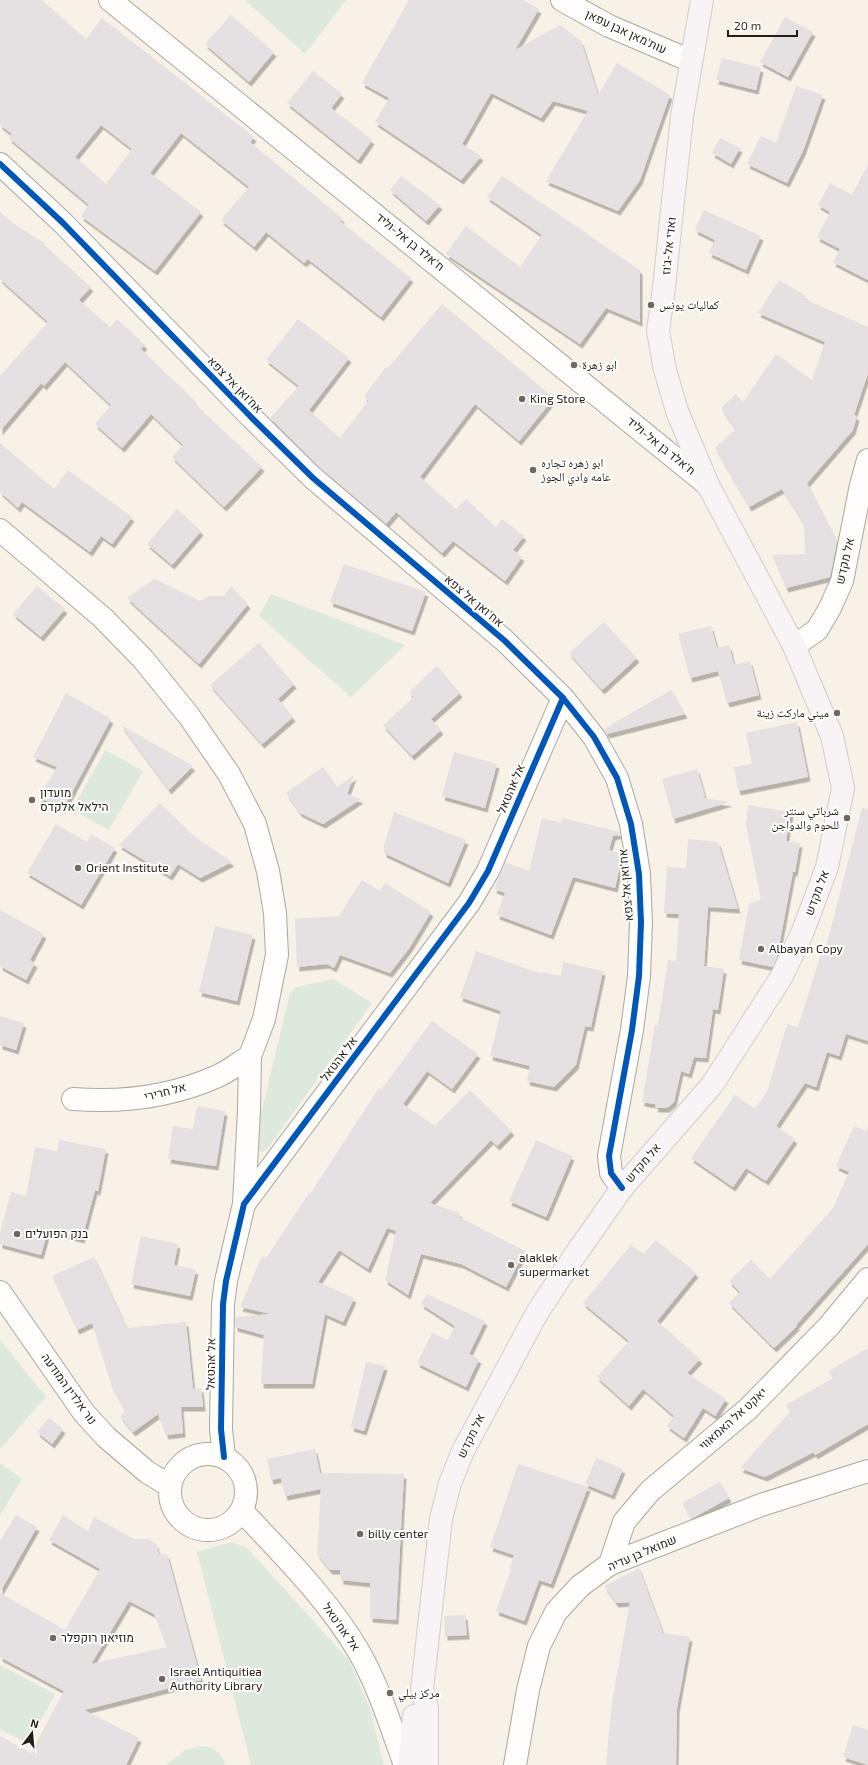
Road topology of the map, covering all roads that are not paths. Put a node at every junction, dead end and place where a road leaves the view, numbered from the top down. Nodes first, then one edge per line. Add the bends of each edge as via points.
1 (110, 0) edge
2 (562, 0) edge
3 (702, 0) edge
4 (691, 61) junction
5 (0, 164) edge
6 (868, 460) edge
7 (708, 485) junction
8 (0, 530) edge
9 (794, 646) junction
10 (563, 698) junction
11 (250, 1056) junction
12 (73, 1099) dead end
13 (622, 1188) junction
14 (244, 1204) junction
15 (868, 1279) edge
16 (0, 1292) edge
17 (224, 1457) junction
18 (868, 1471) edge
19 (170, 1486) junction
20 (242, 1511) junction
21 (610, 1564) junction
22 (422, 1689) junction
23 (404, 1765) edge
24 (409, 1765) edge
25 (427, 1765) edge
26 (515, 1765) edge

1 - 7 street, ח'אלד בן אל-וליד
2 - 4 street, עות'מאן אבן עפאן via 609,26
3 - 4 main road, ואדי אל-ג'וז
4 - 7 main road, ואדי אל-ג'וז via 682,116 658,331 665,370 677,411
5 - 10 street, אח'ואן אל צפא via 63,223 313,478 505,641
6 - 9 street, אל מקדש via 842,581 817,630
7 - 9 main road, אל מקדש
8 - 11 street via 103,618 143,659 189,716 229,774 255,824 268,871 275,913 277,955 264,1019
9 - 13 main road, אל מקדש via 832,736 843,788 827,867 803,931 782,976 712,1085
10 - 13 street, אח'ואן אל צפא via 594,737 617,778 631,824 639,874 639,976 609,1156 611,1173
10 - 14 street, אל אהטאל via 488,871 469,903
11 - 12 street, אל חרירי via 219,1075 173,1092 105,1102
11 - 14 street
13 - 22 main road, אל מקדש via 537,1313 474,1430 450,1483 441,1519
14 - 17 street, אל אהטאל via 223,1304 221,1429
15 - 21 street, יאקט אל האמאווי via 829,1326 748,1409 650,1491 624,1522
16 - 19 street, נור אלדין המודעה via 84,1413 147,1472
17 - 19 street via 212,1454 198,1455 186,1461 177,1470
17 - 20 street via 233,1462 246,1485
18 - 21 street, שמואל בן עדיה via 761,1505
19 - 20 street via 171,1500 176,1512 193,1527 206,1530 219,1528 231,1522
20 - 23 street, אל אח'טאל via 337,1618 355,1647 385,1707
21 - 26 street, שמואל בן עדיה via 580,1586 556,1612 539,1646 528,1690
22 - 24 main road, אל מקדש via 416,1700
22 - 25 main road, אל מקדש via 427,1708

